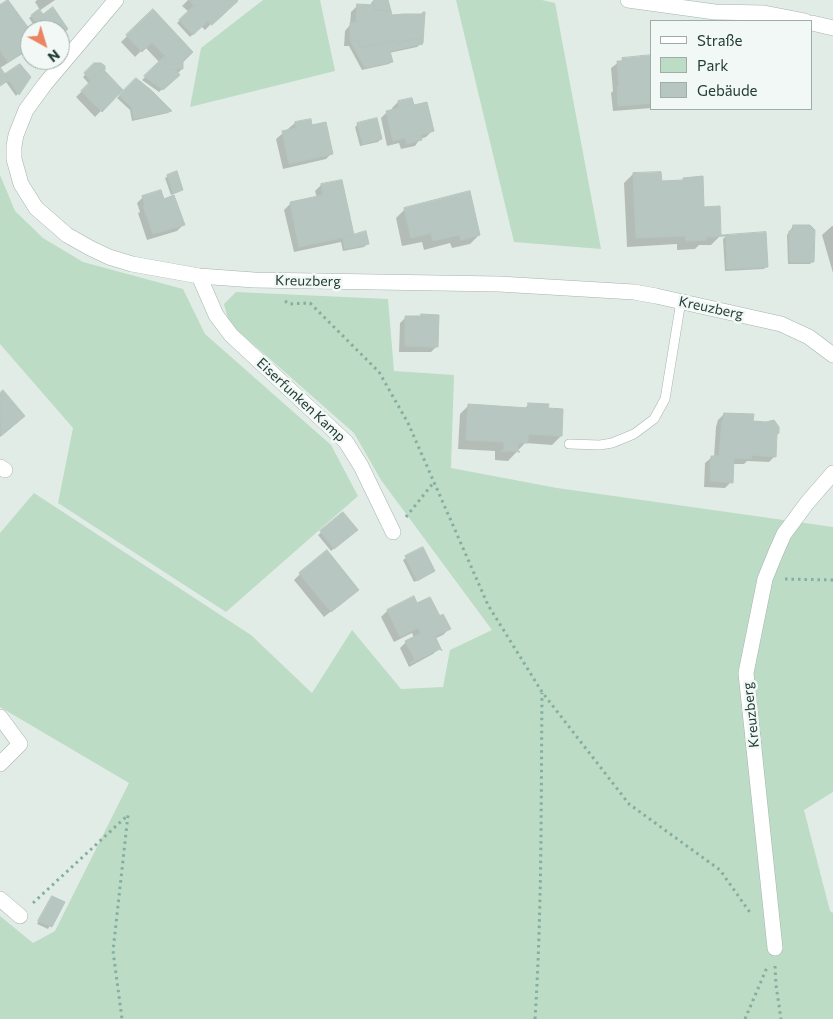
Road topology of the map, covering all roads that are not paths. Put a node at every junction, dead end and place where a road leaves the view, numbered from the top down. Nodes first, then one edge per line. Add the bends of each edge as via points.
1 (116, 0) edge
2 (628, 0) edge
3 (800, 20) edge
4 (813, 23) edge
5 (833, 28) edge
6 (199, 276) junction
7 (681, 301) junction
8 (833, 355) edge
9 (569, 444) dead end
10 (833, 474) edge
11 (393, 532) road end
12 (0, 717) edge
13 (0, 764) edge
14 (0, 899) edge
15 (20, 916) road end
16 (774, 948) road end

1 - 6 street, Kreuzberg via 26,110 16,135 16,170 36,208 82,244 132,264
2 - 3 street via 715,12 764,13
4 - 5 street
6 - 7 street, Kreuzberg via 548,287 634,292
6 - 11 street, Eiserfunken Kamp via 216,316 231,335 346,442
7 - 8 street, Kreuzberg via 781,324 809,337
7 - 9 lane via 665,399 654,418 634,434 612,443
10 - 16 street, Kreuzberg via 784,534 765,578 746,673
12 - 13 street via 20,744
14 - 15 street

